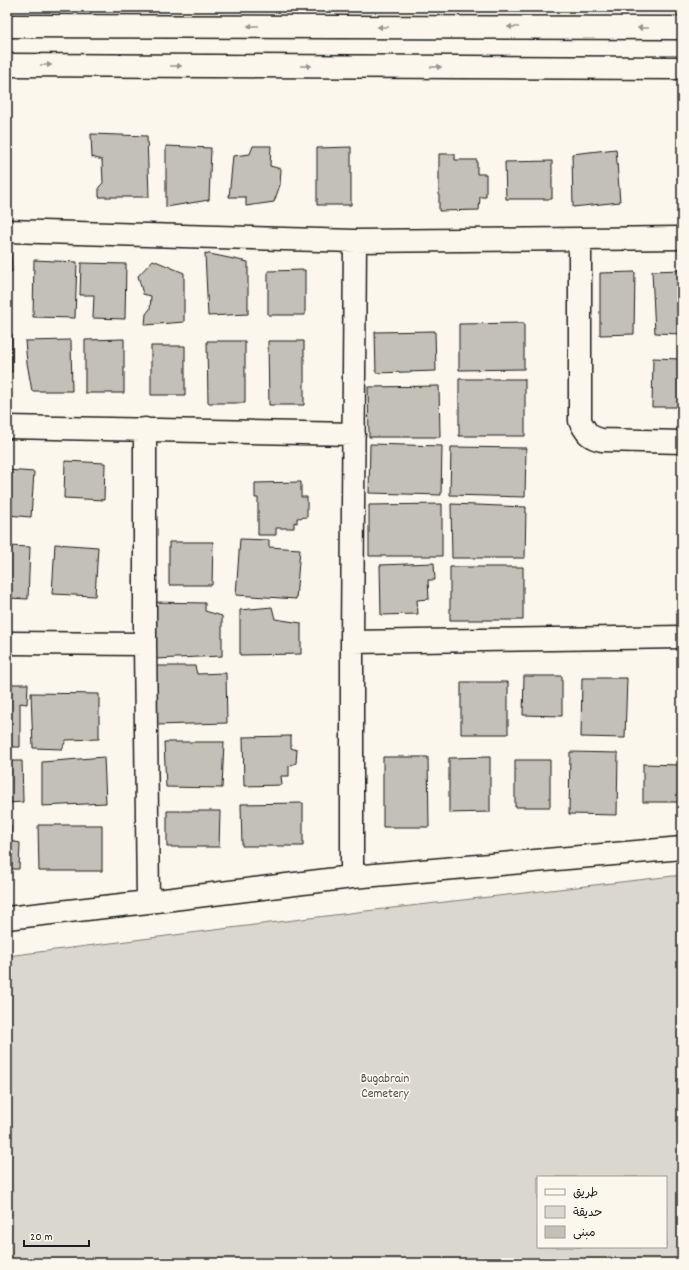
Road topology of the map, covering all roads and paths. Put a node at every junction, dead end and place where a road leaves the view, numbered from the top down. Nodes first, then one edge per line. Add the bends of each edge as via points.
1 (7, 26) edge
2 (682, 28) edge
3 (7, 65) edge
4 (682, 68) edge
5 (7, 231) edge
6 (682, 238) edge
7 (580, 239) junction
8 (355, 241) junction
9 (7, 428) edge
10 (145, 429) junction
11 (354, 434) junction
12 (682, 442) edge
13 (682, 637) edge
14 (352, 642) junction
15 (7, 644) edge
16 (144, 644) junction
17 (682, 848) edge
18 (352, 877) junction
19 (148, 902) junction
20 (7, 918) edge

2 -> 1 street
3 -> 4 street
5 - 8 street
6 - 7 street
7 - 8 street
7 - 12 street via 580,421 593,438 602,440
8 - 11 street
9 - 10 street
10 - 11 street
10 - 16 street
11 - 14 street
13 - 14 street
14 - 18 street
15 - 16 street
16 - 19 street
17 - 18 street
18 - 19 street
19 - 20 street

